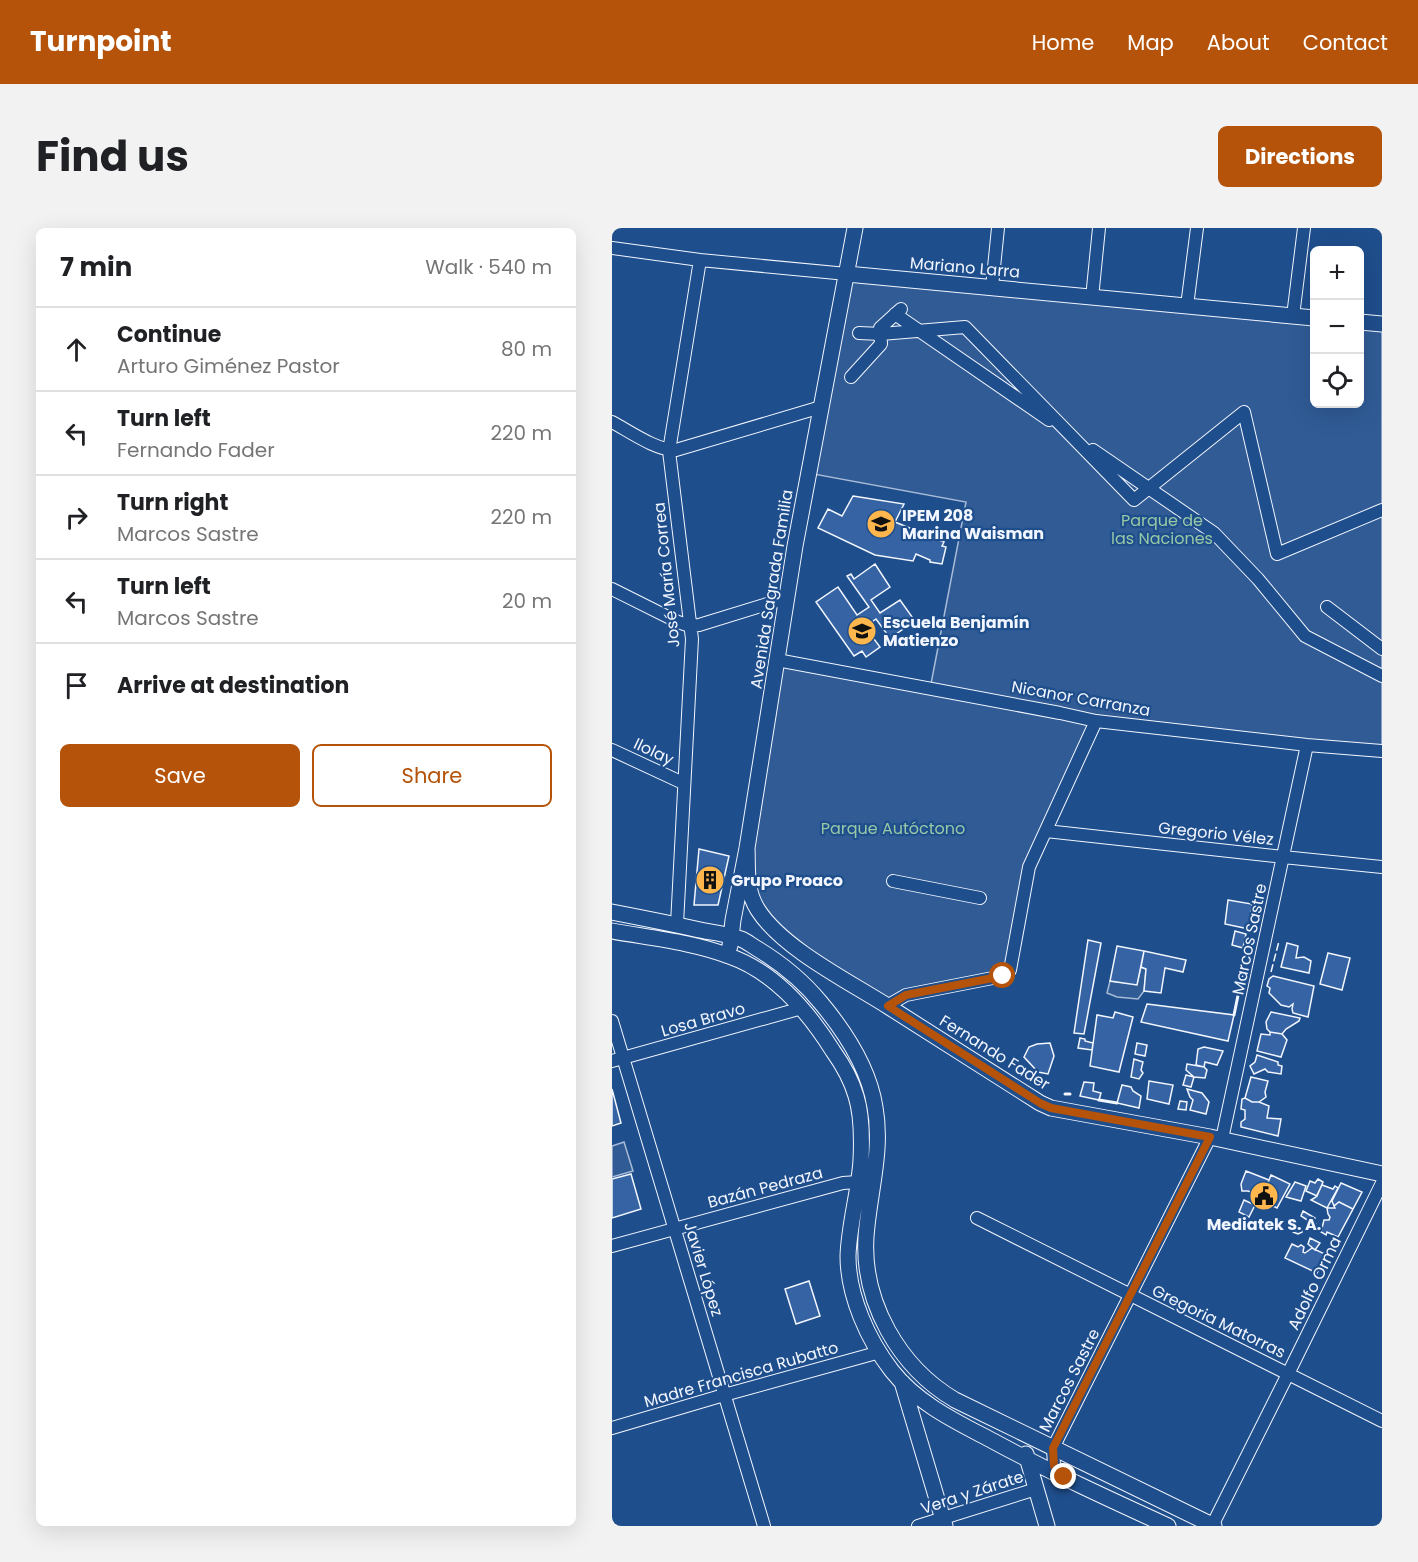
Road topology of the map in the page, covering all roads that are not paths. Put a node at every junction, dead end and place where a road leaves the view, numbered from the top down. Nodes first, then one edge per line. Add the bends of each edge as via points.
1 (855, 228) edge
2 (998, 228) edge
3 (1099, 228) edge
4 (1197, 228) edge
5 (1304, 228) edge
6 (612, 248) edge
7 (700, 260) junction
8 (847, 274) junction
9 (992, 287) junction
10 (1092, 298) junction
11 (1187, 306) junction
12 (1293, 316) junction
13 (1310, 318) edge
14 (1364, 322) edge
15 (1382, 324) edge
16 (919, 331) junction
17 (859, 333) dead end
18 (881, 334) junction
19 (851, 377) dead end
20 (821, 407) junction
21 (612, 422) edge
22 (1071, 435) junction
23 (669, 451) junction
24 (1149, 488) junction
25 (1382, 510) edge
26 (612, 589) edge
27 (787, 601) junction
28 (1327, 607) dead end
29 (690, 626) junction
30 (1382, 649) edge
31 (777, 660) junction
32 (1382, 676) edge
33 (1096, 721) junction
34 (1307, 745) junction
35 (612, 750) edge
36 (1382, 751) edge
37 (683, 783) junction
38 (1046, 831) junction
39 (747, 848) junction
40 (1283, 857) junction
41 (1382, 867) edge
42 (893, 881) dead end
43 (980, 898) dead end
44 (612, 912) edge
45 (677, 924) junction
46 (774, 929) junction
47 (612, 931) edge
48 (736, 938) junction
49 (780, 945) junction
50 (730, 956) junction
51 (823, 966) junction
52 (802, 982) junction
53 (888, 1006) junction
54 (802, 1008) junction
55 (612, 1022) edge
56 (618, 1060) edge
57 (1216, 1138) junction
58 (1382, 1174) edge
59 (858, 1182) junction
60 (1382, 1183) edge
61 (977, 1218) dead end
62 (674, 1229) junction
63 (612, 1246) edge
64 (1130, 1296) junction
65 (880, 1352) junction
66 (1288, 1374) junction
67 (902, 1382) junction
68 (724, 1395) junction
69 (1382, 1421) edge
70 (612, 1428) edge
71 (1019, 1432) junction
72 (1053, 1448) junction
73 (1027, 1459) junction
74 (1064, 1477) junction
75 (1036, 1489) junction
76 (944, 1522) edge
77 (764, 1526) edge
78 (918, 1526) edge
79 (1047, 1526) edge
80 (1168, 1526) edge
81 (1213, 1526) edge

1 - 8 main road, Avenida Sagrada Familia
2 - 9 street
3 - 10 street
4 - 11 street
5 - 12 street
6 - 7 street, Mariano Larra
7 - 8 street, Mariano Larra
7 - 23 street, José María Correa
8 - 9 main road, Mariano Larra
8 - 20 main road, Avenida Sagrada Familia
9 - 10 main road, Mariano Larra
10 - 11 main road, Mariano Larra
11 - 12 main road, Mariano Larra
12 - 13 main road, Mariano Larra
14 - 15 main road
16 - 18 street
16 - 18 street via 898,312 880,328
16 - 22 street
16 - 22 street via 965,327
17 - 18 street
18 - 19 street via 881,344
20 - 23 street
20 - 27 main road, Avenida Sagrada Familia
21 - 23 street
22 - 24 street
22 - 24 street via 1134,500
23 - 29 street, José María Correa
24 - 25 street via 1244,412 1277,554
24 - 32 street via 1214,533 1305,636
26 - 29 street
27 - 29 street
27 - 31 main road, Avenida Sagrada Familia
28 - 30 street
29 - 37 street, José María Correa via 692,650
31 - 33 street, Nicanor Carranza
31 - 39 main road, Avenida Sagrada Familia
33 - 34 street, Nicanor Carranza
33 - 38 street
34 - 36 street, Nicanor Carranza
34 - 40 street, Marcos Sastre
35 - 37 street, Ilolay
37 - 45 street, José María Correa
38 - 40 street, Gregorio Vélez
38 - 53 street via 1029,867 1007,974 906,995
39 - 46 main road, Fernando Fader via 748,884 757,908
39 - 48 main road, Avenida Sagrada Familia
40 - 41 street, Gregorio Vélez
40 - 57 street, Marcos Sastre
42 - 43 street
44 - 45 main road
45 - 48 main road
46 - 49 main road
46 - 51 main road, Fernando Fader
47 - 50 main road via 684,943
48 - 49 main road
48 - 50 main road, Avenida Sagrada Familia
48 - 52 main road via 780,963
49 - 51 main road
49 - 52 main road
50 - 54 main road via 770,978
51 - 53 main road, Fernando Fader
52 - 71 main road via 846,1037 872,1091 878,1155 866,1252 869,1280 885,1326 905,1358 931,1384
53 - 57 main road, Fernando Fader via 1051,1108
54 - 56 street, Losa Bravo
54 - 59 main road via 844,1068 857,1097 861,1142
55 - 56 street, Javier López
56 - 62 street, Javier López
57 - 58 main road, Fernando Fader
57 - 64 street, Marcos Sastre
59 - 62 street, Bazán Pedraza
59 - 65 main road via 849,1240 850,1280 861,1316
60 - 66 street, Adolfo Orma
61 - 64 street, Gregoria Matorras
62 - 63 street, Bazán Pedraza
62 - 68 street, Javier López
64 - 66 street, Gregoria Matorras
64 - 72 street, Marcos Sastre
65 - 67 main road
65 - 68 street, Madre Francisca Rubatto
66 - 69 street, Gregoria Matorras
66 - 81 street, Adolfo Orma
67 - 73 main road via 937,1410
67 - 76 main road
68 - 70 street, Madre Francisca Rubatto
68 - 77 street, Javier López
71 - 72 main road
71 - 73 main road
72 - 74 street, Marcos Sastre via 1054,1466
72 - 81 main road
73 - 74 main road
73 - 75 main road
74 - 80 main road
75 - 76 street, Vera y Zárate
75 - 79 main road
76 - 78 street, Vera y Zárate

